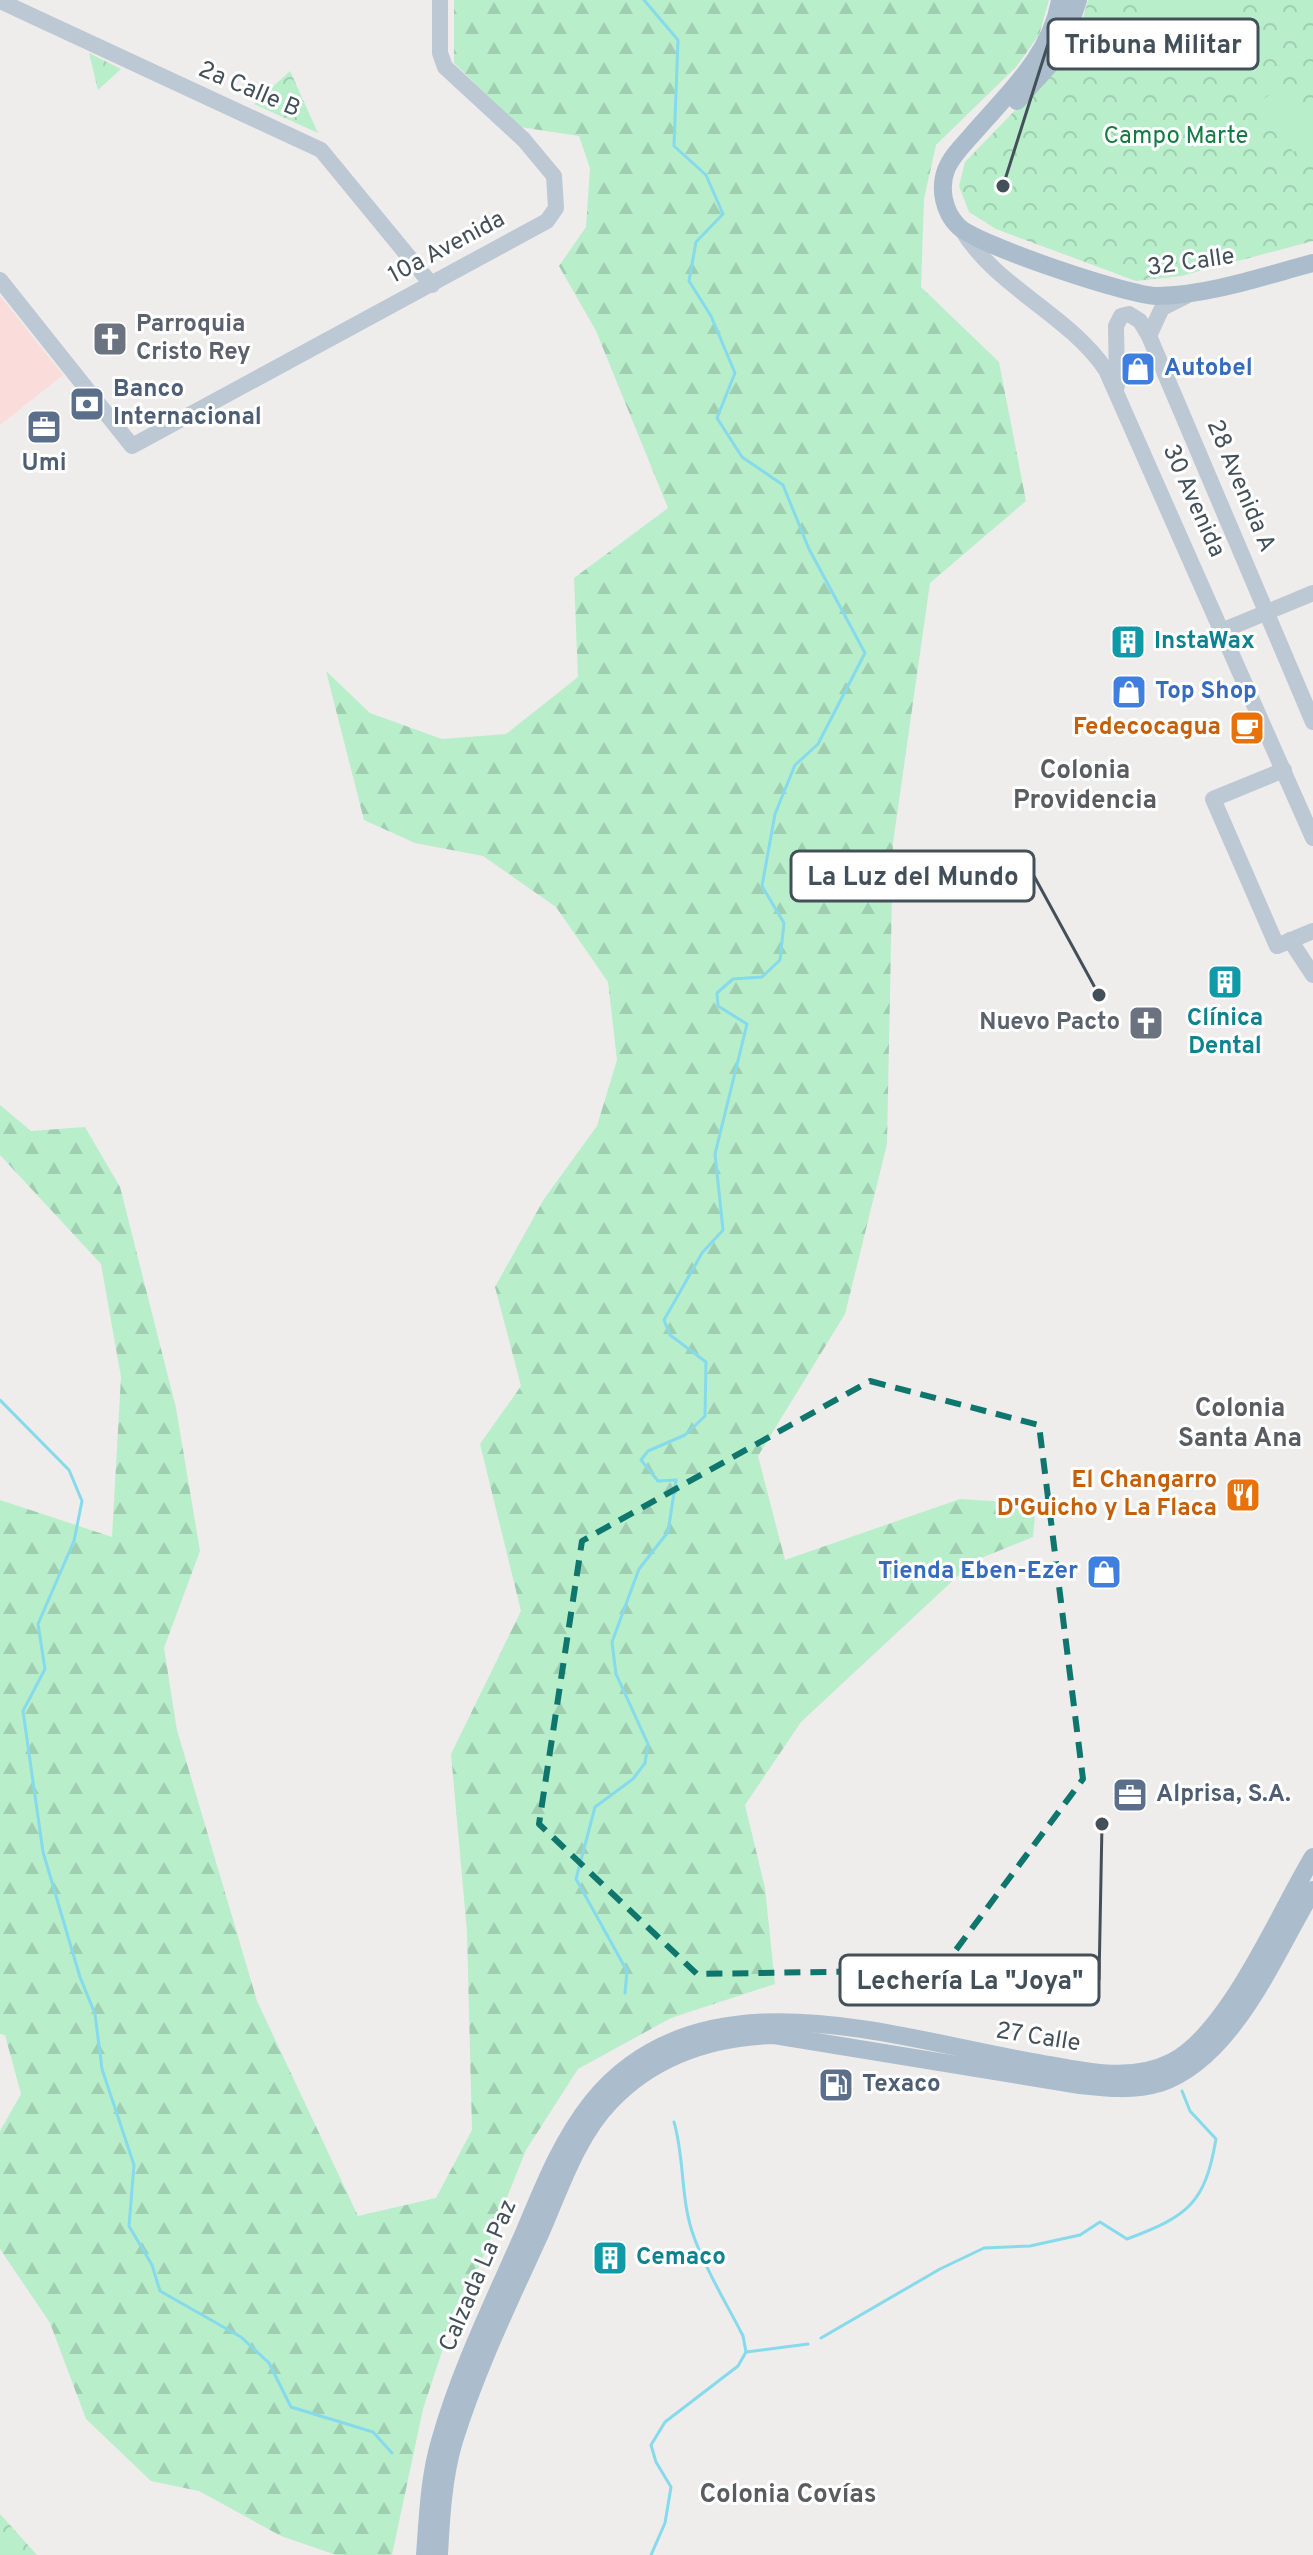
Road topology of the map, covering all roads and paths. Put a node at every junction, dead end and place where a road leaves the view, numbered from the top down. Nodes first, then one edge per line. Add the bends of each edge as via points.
1 (440, 0) edge
2 (1060, 0) edge
3 (1078, 0) edge
4 (0, 1) edge
5 (950, 161) junction
6 (962, 230) junction
7 (1313, 250) edge
8 (1313, 263) edge
9 (0, 280) edge
10 (432, 285) junction
11 (1125, 288) junction
12 (1198, 291) junction
13 (1149, 336) junction
14 (1117, 389) junction
15 (1313, 593) edge
16 (1268, 612) junction
17 (1224, 630) junction
18 (1313, 722) edge
19 (1284, 770) junction
20 (1313, 838) edge
21 (1313, 931) edge
22 (1283, 943) junction
23 (1313, 975) edge
24 (1313, 1857) edge
25 (1313, 1870) edge
26 (1313, 1890) edge
27 (1301, 1910) junction
28 (654, 2058) junction
29 (425, 2555) edge
30 (439, 2555) edge

1 - 10 street, 10a Avenida via 445,67 524,140 554,176 557,191 553,216
2 - 5 main road via 1048,37 1024,77
3 - 5 main road via 1068,38 1052,65 986,133
4 - 10 street, 2a Calle B via 321,150
5 - 6 main road via 944,198
6 - 11 main road via 1008,252
6 - 14 street, 30 Avenida via 987,261 1097,356
7 - 11 main road, 32 Calle via 1162,286
8 - 12 main road, 32 Calle
9 - 10 street, 10a Avenida via 132,446
11 - 12 main road, 32 Calle via 1160,297
12 - 13 street via 1162,308
13 - 14 street via 1129,314 1118,321
13 - 16 street, 28 Avenida A
14 - 17 street, 30 Avenida
15 - 16 street
16 - 17 street
16 - 18 street, 28 Avenida A
17 - 19 street, 30 Avenida
19 - 20 street, 30 Avenida
19 - 22 street via 1213,799
21 - 22 street
22 - 23 street
24 - 28 main road, 27 Calle via 1219,2020 1188,2053 1149,2071 1107,2074 873,2033 768,2021 708,2028
25 - 27 main road via 1296,1899
26 - 27 main road, 27 Calle
27 - 28 main road, 27 Calle via 1213,2050 1158,2083 1122,2088 1080,2085 774,2035 742,2036
28 - 29 main road, Calzada La Paz via 595,2098 557,2156 439,2442
28 - 30 main road, Calzada La Paz via 594,2120 581,2141 476,2381 454,2443

